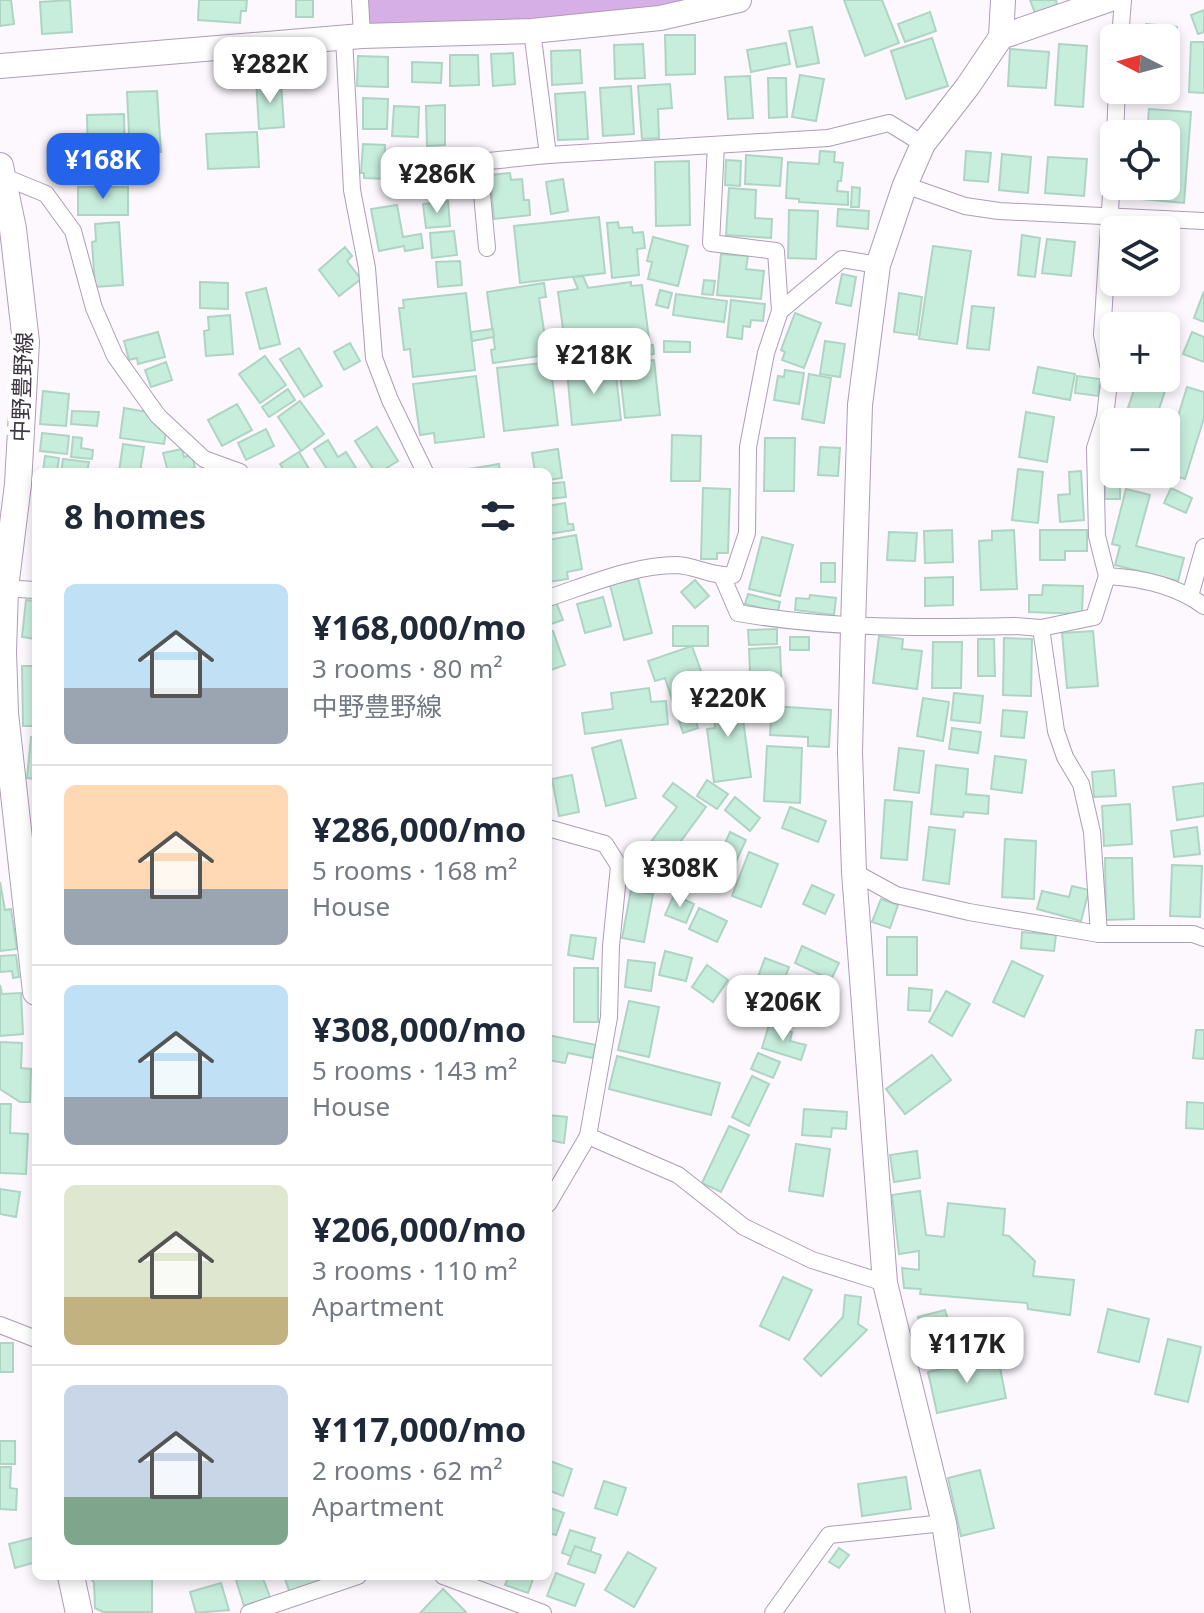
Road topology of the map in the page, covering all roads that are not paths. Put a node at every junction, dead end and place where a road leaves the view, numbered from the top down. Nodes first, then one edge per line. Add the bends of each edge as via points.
1 (360, 0) edge
2 (739, 0) edge
3 (1003, 0) edge
4 (1108, 0) edge
5 (1123, 0) edge
6 (1121, 24) edge
7 (532, 31) junction
8 (353, 37) junction
9 (1001, 37) junction
10 (0, 66) edge
11 (923, 144) junction
12 (716, 145) junction
13 (548, 155) junction
14 (1, 171) edge
15 (905, 185) junction
16 (1111, 200) edge
17 (1110, 215) junction
18 (1204, 221) edge
19 (487, 248) dead end
20 (878, 265) junction
21 (780, 311) junction
22 (229, 468) edge
23 (423, 468) edge
24 (1204, 547) edge
25 (722, 576) junction
26 (1107, 576) junction
27 (3, 588) edge
28 (32, 590) edge
29 (1190, 596) junction
30 (552, 597) edge
31 (1204, 606) edge
32 (853, 627) junction
33 (1041, 628) junction
34 (552, 829) edge
35 (854, 872) junction
36 (1099, 934) junction
37 (1204, 938) edge
38 (32, 952) edge
39 (588, 1136) junction
40 (552, 1197) edge
41 (885, 1283) junction
42 (0, 1325) edge
43 (32, 1337) edge
44 (944, 1523) junction
45 (72, 1580) edge
46 (346, 1580) edge
47 (454, 1580) edge
48 (79, 1613) edge
49 (249, 1613) edge
50 (543, 1613) edge
51 (773, 1613) edge
52 (958, 1613) edge

1 - 8 street
2 - 7 street via 660,18
3 - 9 street
4 - 9 street
5 - 6 street
7 - 8 street
7 - 13 street
8 - 10 street
8 - 23 street via 352,190 367,268 374,358
9 - 11 street
11 - 12 street via 889,123 828,138
11 - 15 street
12 - 13 street
12 - 21 street via 711,243 776,251
13 - 19 street via 479,162
14 - 22 street via 46,194 73,231 94,308 115,356 158,416 204,459
14 - 27 main road, 中野豊野線 via 26,342 18,484
15 - 17 street via 965,206 999,211
15 - 20 street
16 - 17 street
17 - 18 street
17 - 26 street via 1102,335 1110,374 1095,448 1097,536
20 - 21 street via 842,259
20 - 32 street via 860,405
21 - 25 street via 766,353 748,447 747,533 733,575
24 - 29 street
25 - 30 street via 678,565 630,572
25 - 32 street via 738,613
26 - 29 street via 1138,578
26 - 33 street via 1094,617
27 - 28 street
27 - 38 main road, 中野豊野線 via 5,713
29 - 31 street
32 - 33 street
32 - 35 street
33 - 36 street via 1056,731 1081,784 1092,832
34 - 39 street via 605,844 619,866 609,1017
35 - 36 street via 896,895
35 - 41 street
36 - 37 street
39 - 40 street
39 - 41 street via 678,1175 744,1227 812,1260
41 - 44 street
42 - 43 street
44 - 51 street via 829,1535
44 - 52 street
45 - 48 main road
46 - 49 street
47 - 50 street

